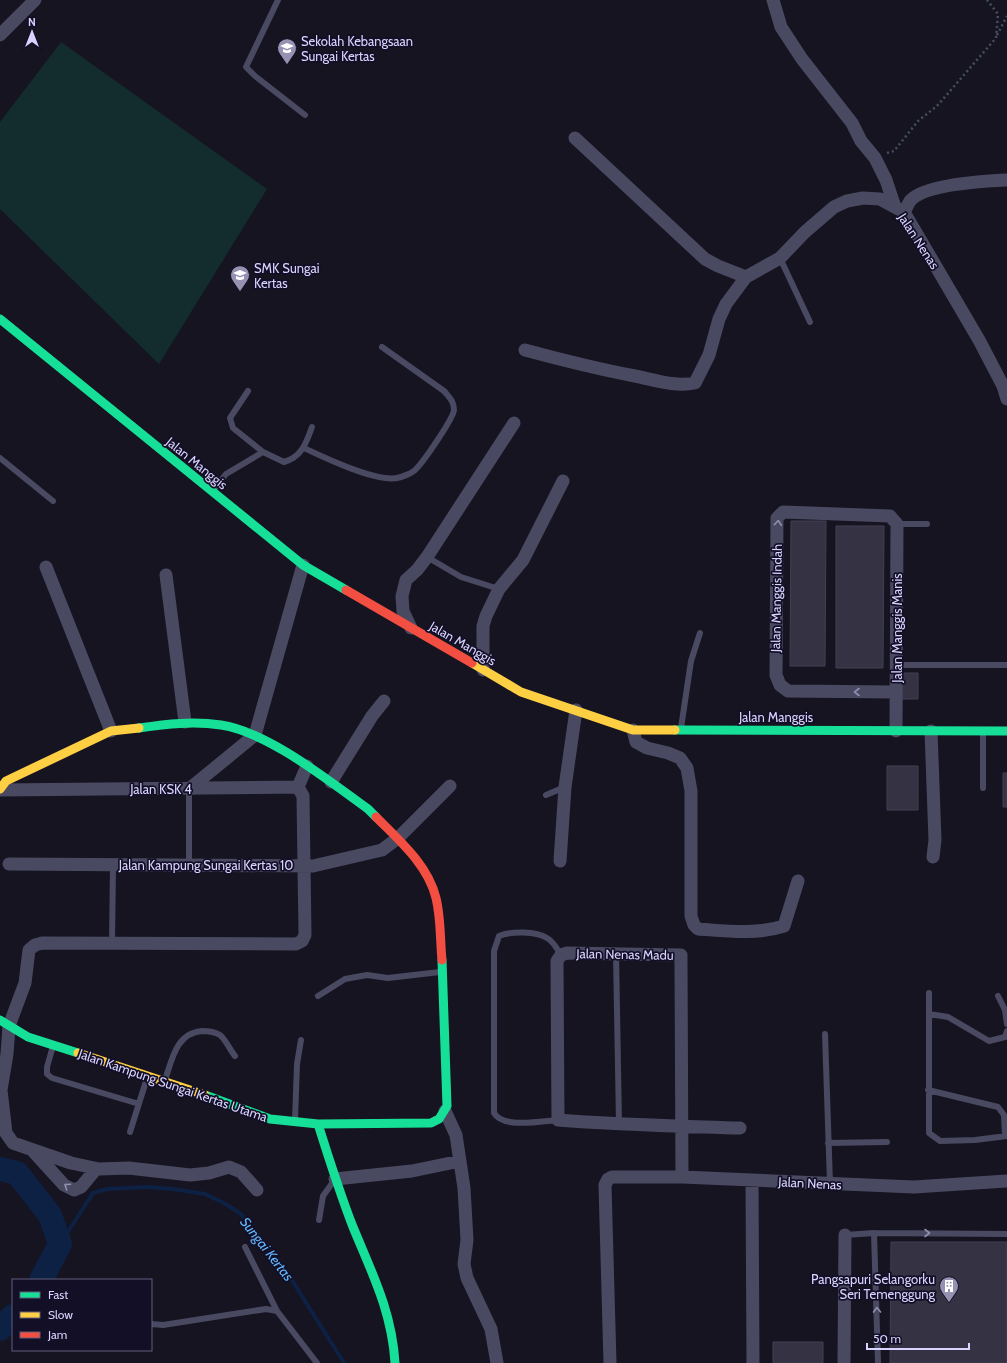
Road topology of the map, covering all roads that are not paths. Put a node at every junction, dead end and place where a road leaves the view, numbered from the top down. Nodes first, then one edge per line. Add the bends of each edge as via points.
1 (35, 0) edge
2 (278, 0) edge
3 (772, 0) edge
4 (0, 35) edge
5 (305, 115) dead end
6 (575, 138) dead end
7 (1007, 180) edge
8 (900, 209) junction
9 (780, 258) junction
10 (746, 277) junction
11 (0, 319) edge
12 (810, 322) dead end
13 (382, 347) dead end
14 (525, 350) dead end
15 (1005, 385) edge
16 (248, 391) dead end
17 (1007, 399) edge
18 (514, 423) dead end
19 (312, 427) dead end
20 (304, 448) junction
21 (263, 452) junction
22 (0, 458) edge
23 (563, 481) dead end
24 (212, 491) junction
25 (53, 501) dead end
26 (897, 524) junction
27 (927, 524) dead end
28 (427, 558) junction
29 (303, 565) junction
30 (46, 567) dead end
31 (166, 575) dead end
32 (499, 588) junction
33 (411, 628) junction
34 (700, 633) dead end
35 (896, 665) junction
36 (1007, 665) edge
37 (483, 670) junction
38 (896, 692) junction
39 (384, 701) dead end
40 (576, 710) junction
41 (185, 722) junction
42 (633, 730) junction
43 (681, 730) junction
44 (111, 731) junction
45 (896, 731) junction
46 (931, 731) junction
47 (983, 731) junction
48 (1007, 731) edge
49 (255, 735) junction
50 (307, 766) junction
51 (331, 782) junction
52 (1, 783) edge
53 (450, 786) dead end
54 (298, 787) junction
55 (565, 787) junction
56 (983, 788) dead end
57 (189, 789) junction
58 (546, 795) dead end
59 (398, 838) junction
60 (933, 857) dead end
61 (560, 861) dead end
62 (9, 864) dead end
63 (113, 865) junction
64 (190, 866) junction
65 (303, 866) junction
66 (798, 881) dead end
67 (112, 943) junction
68 (616, 953) junction
69 (561, 955) junction
70 (443, 972) junction
71 (929, 993) dead end
72 (318, 996) dead end
73 (998, 996) dead end
74 (929, 1014) junction
75 (5, 1023) edge
76 (1007, 1024) edge
77 (1007, 1031) edge
78 (825, 1034) dead end
79 (301, 1040) dead end
80 (53, 1045) junction
81 (235, 1056) dead end
82 (148, 1076) junction
83 (165, 1081) junction
84 (928, 1090) junction
85 (139, 1104) junction
86 (445, 1111) junction
87 (295, 1120) junction
88 (558, 1120) junction
89 (318, 1124) junction
90 (619, 1124) junction
91 (682, 1126) junction
92 (740, 1128) dead end
93 (130, 1132) dead end
94 (1006, 1135) edge
95 (886, 1142) dead end
96 (828, 1144) junction
97 (33, 1150) junction
98 (460, 1161) junction
99 (96, 1169) junction
100 (682, 1177) junction
101 (335, 1179) junction
102 (752, 1180) junction
103 (1007, 1181) edge
104 (830, 1184) junction
105 (257, 1190) dead end
106 (319, 1220) dead end
107 (874, 1234) junction
108 (1007, 1234) edge
109 (845, 1236) joint
110 (245, 1247) dead end
111 (277, 1311) junction
112 (152, 1324) edge
113 (317, 1363) edge
114 (395, 1363) edge
115 (497, 1363) edge
116 (610, 1363) edge
117 (753, 1363) edge
118 (844, 1363) edge
119 (878, 1363) edge

1 - 4 street
2 - 5 lane via 246,67
3 - 8 street via 781,27 802,59 852,123
6 - 10 street via 705,258
7 - 8 street via 949,186 922,192
8 - 9 street, Jalan Nenas via 880,199 863,198 847,201 834,207
8 - 15 street, Jalan Nenas
9 - 10 street, Jalan Nenas
9 - 12 lane
10 - 14 street via 726,304 709,355 695,383 664,383 581,366
11 - 24 street, Jalan Manggis
13 - 20 lane via 452,400 454,410 420,464 415,470 397,478 386,478 346,468
15 - 17 street, Jalan Nenas
16 - 21 lane via 230,418 230,423
18 - 28 street
19 - 20 lane
20 - 21 lane via 294,458 284,462
21 - 24 lane via 226,474
22 - 25 lane
23 - 32 street via 523,560
24 - 29 street, Jalan Manggis
26 - 27 lane
26 - 35 street, Jalan Manggis Manis
38 -> 26 street, Jalan Manggis Indah via 788,691 780,685 776,675 775,650 779,514 783,512 890,516
28 - 32 lane via 461,577
28 - 33 street via 406,580 402,596 403,611
29 - 33 street, Jalan Manggis
29 - 49 street
30 - 44 street
31 - 41 street
32 - 37 street via 483,626
33 - 37 street, Jalan Manggis
34 - 43 lane via 691,661
35 - 36 lane
35 - 38 street, Jalan Manggis Manis
37 - 40 street, Jalan Manggis via 521,692
38 - 45 street, Jalan Manggis Manis
39 - 51 street
40 - 42 street, Jalan Manggis
40 - 55 street
41 - 44 street
41 - 49 street via 222,725
42 - 43 street, Jalan Manggis
42 - 66 street via 636,742 680,758 687,768 691,791 691,916 698,929 749,932 770,931 784,926
43 - 45 street, Jalan Manggis
44 - 52 street
45 - 46 street, Jalan Manggis
46 - 47 street, Jalan Manggis
46 - 60 street via 935,840
47 - 48 street, Jalan Manggis
47 - 56 lane
49 - 50 street
49 - 57 street
50 - 51 street
50 - 54 street
51 - 59 street via 368,809
52 - 57 street, Jalan KSK 4
53 - 59 street, Jalan Kampung Sungai Kertas 10
54 - 57 street, Jalan KSK 4
54 - 65 street via 302,796
55 - 58 lane
55 - 61 street
57 - 64 lane
59 - 65 street, Jalan Kampung Sungai Kertas 10 via 382,850
59 - 70 street via 427,875 436,898
62 - 63 street, Jalan Kampung Sungai Kertas 10
63 - 64 street, Jalan Kampung Sungai Kertas 10
63 - 67 lane
64 - 65 street, Jalan Kampung Sungai Kertas 10
65 - 67 street via 305,934 302,941 296,944
67 - 75 street via 35,945 29,950 25,983
68 - 69 street, Jalan Nenas Madu
68 - 90 lane
68 - 91 street, Jalan Nenas Madu via 681,954
69 - 88 street, Jalan Nenas Madu via 557,961
69 - 88 lane via 553,942 537,934 506,933 500,936 494,951 494,1113 496,1118 506,1122
70 - 72 lane via 388,978 367,975 346,979
70 - 86 street via 447,1106
71 - 74 lane
73 - 76 lane via 1005,1010
74 - 77 lane via 948,1017 989,1041 1005,1037
74 - 84 lane
75 - 80 street, Jalan Kampung Sungai Kertas Utama via 28,1037
75 - 97 street via 8,1054 1,1090 6,1133 13,1143
78 - 96 lane
79 - 87 lane via 297,1064
80 - 82 street, Jalan Kampung Sungai Kertas Utama
80 - 85 lane via 47,1068 47,1074 52,1078
81 - 83 lane via 220,1035 208,1031 196,1032 182,1039 177,1046
82 - 83 street, Jalan Kampung Sungai Kertas Utama
82 - 85 lane
83 - 87 street, Jalan Kampung Sungai Kertas Utama via 270,1119
84 - 94 lane via 998,1107 1004,1115
84 - 94 lane via 929,1133 940,1142
85 - 93 lane
86 - 89 street, Jalan Kampung Sungai Kertas Utama via 439,1119 430,1123
86 - 98 street via 456,1135
87 - 89 street, Jalan Kampung Sungai Kertas Utama
88 - 90 street
89 - 101 street
90 - 91 street
91 - 92 street
91 - 100 street, Jalan Nenas Madu
95 - 96 lane
96 - 104 lane
97 - 99 street
99 -> 97 street via 81,1187 74,1190 64,1185
98 - 101 street via 412,1171
98 - 115 street via 467,1240 464,1264 467,1278 491,1329
99 - 105 street via 129,1168 190,1174 209,1173 229,1167 241,1172
100 - 102 street, Jalan Nenas
100 - 116 street, Jalan Nenas via 612,1177 605,1185
101 - 106 lane via 323,1196
101 - 114 street via 388,1311
102 - 104 street, Jalan Nenas
102 - 117 street
103 - 104 street, Jalan Nenas via 914,1187
107 -> 108 lane
107 - 109 lane
119 -> 107 lane
109 - 118 street
110 - 111 lane
111 - 112 lane via 266,1309 163,1325
111 - 113 lane

